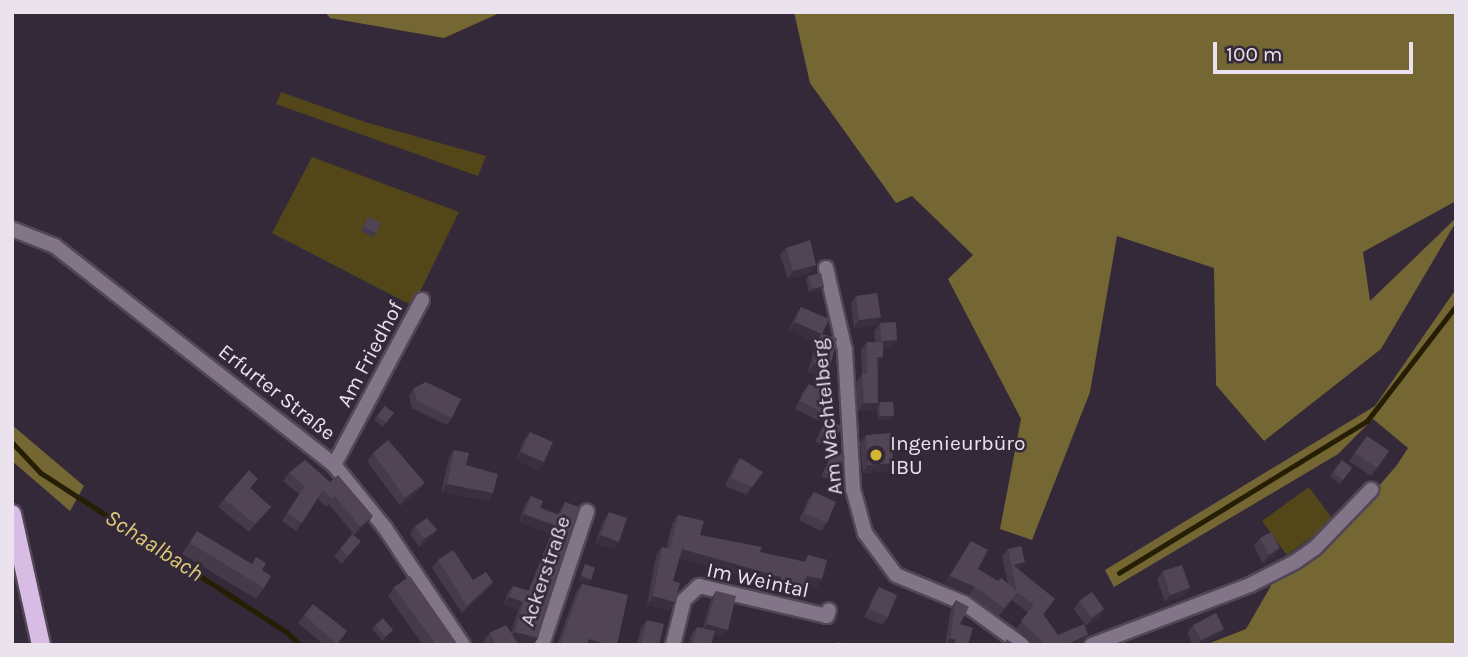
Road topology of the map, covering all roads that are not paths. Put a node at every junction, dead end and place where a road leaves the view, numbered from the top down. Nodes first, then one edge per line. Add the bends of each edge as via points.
1 (12, 229) edge
2 (32, 233) junction
3 (12, 241) edge
4 (826, 268) dead end
5 (422, 300) dead end
6 (334, 465) junction
7 (1371, 490) dead end
8 (587, 511) dead end
9 (12, 514) edge
10 (829, 610) dead end
11 (41, 645) edge
12 (463, 645) edge
13 (542, 645) edge
14 (673, 645) edge
15 (1022, 645) edge
16 (1092, 645) edge

1 - 2 street, Erfurter Straße
2 - 3 street
2 - 6 street, Erfurter Straße via 55,246
4 - 15 street, Am Wachtelberg via 845,350 853,489 865,533 896,575 964,603
5 - 6 street, Am Friedhof
6 - 12 street, Erfurter Straße via 385,528
7 - 16 street via 1315,548 1294,562 1250,585
8 - 13 street, Ackerstraße
9 - 11 main road
10 - 14 street, Im Weintal via 827,616 699,586 684,600

